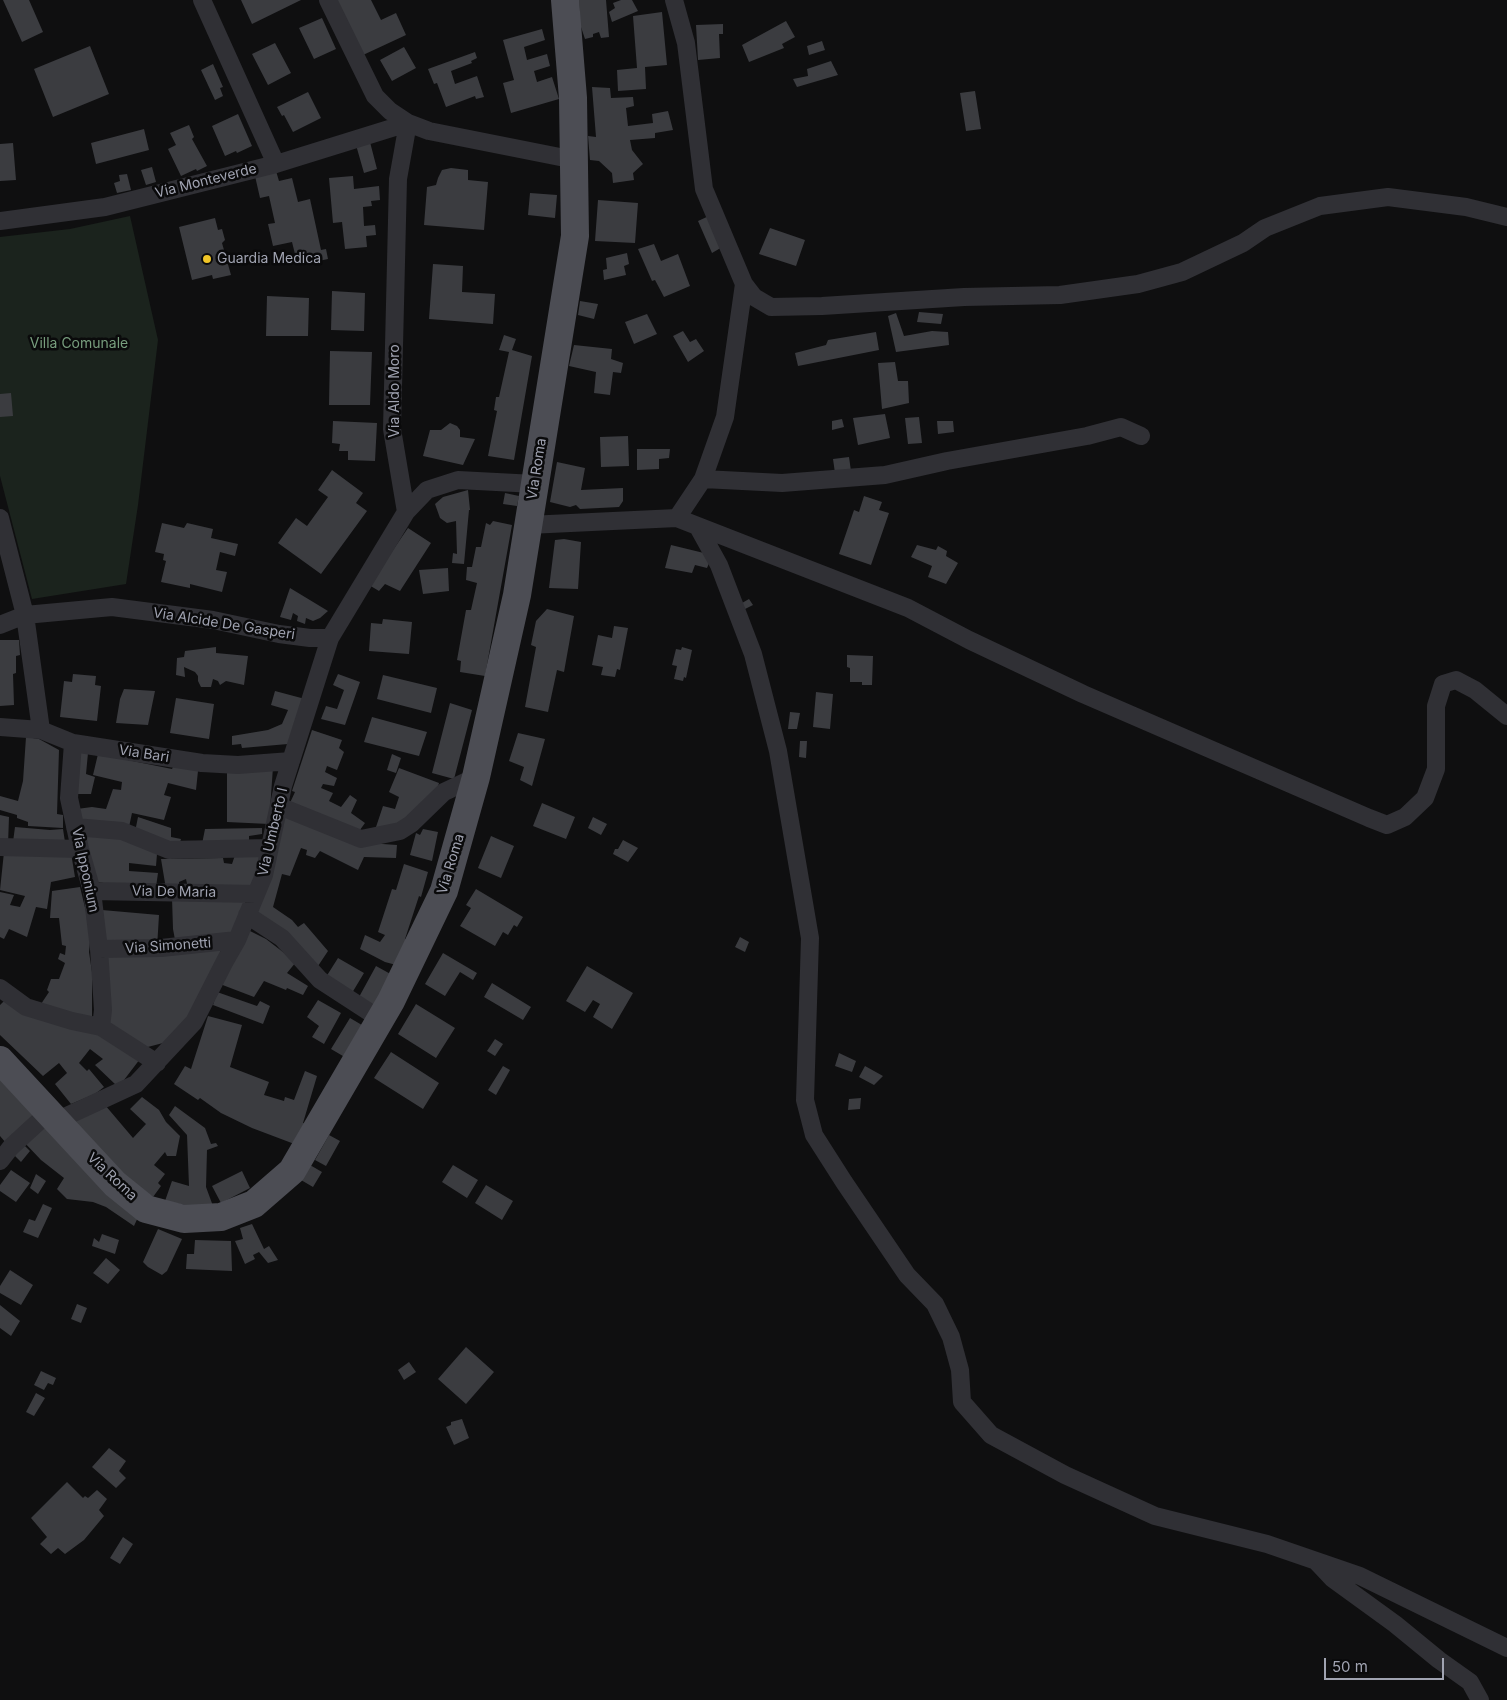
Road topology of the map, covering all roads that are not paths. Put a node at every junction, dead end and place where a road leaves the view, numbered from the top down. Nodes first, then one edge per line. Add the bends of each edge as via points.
1 (202, 0) edge
2 (328, 0) edge
3 (565, 0) edge
4 (674, 0) edge
5 (408, 123) junction
6 (574, 160) junction
7 (276, 164) junction
8 (1507, 217) edge
9 (0, 221) edge
10 (744, 284) junction
11 (1141, 436) dead end
12 (702, 479) junction
13 (535, 484) junction
14 (406, 512) junction
15 (0, 518) edge
16 (677, 518) junction
17 (528, 525) junction
18 (698, 526) junction
19 (26, 615) junction
20 (0, 625) edge
21 (330, 638) junction
22 (1507, 716) edge
23 (0, 727) edge
24 (41, 730) junction
25 (73, 742) junction
26 (291, 761) junction
27 (476, 777) junction
28 (279, 806) junction
29 (76, 827) junction
30 (0, 847) edge
31 (270, 848) junction
32 (80, 849) junction
33 (92, 891) junction
34 (256, 894) junction
35 (247, 915) junction
36 (237, 940) junction
37 (99, 949) junction
38 (0, 988) edge
39 (380, 1018) junction
40 (101, 1027) junction
41 (0, 1060) edge
42 (157, 1063) junction
43 (52, 1117) junction
44 (0, 1161) edge
45 (1314, 1560) junction
46 (1507, 1648) edge
47 (1480, 1700) edge

1 - 7 street
2 - 5 street via 375,96
3 - 6 main road, Via Roma
4 - 10 street via 686,43 704,190
5 - 6 street via 429,131
5 - 7 street, Via Monteverde
5 - 14 street, Via Aldo Moro via 398,179 392,429
6 - 13 main road, Via Roma via 575,236
7 - 9 street, Via Monteverde via 105,207
8 - 10 street via 1466,207 1388,197 1320,206 1265,228 1243,243 1182,272 1138,284 1060,295 772,307 754,297
10 - 12 street via 724,417
11 - 12 street via 1120,427 885,475 782,483
12 - 16 street
13 - 14 street via 458,480 427,490
13 - 17 main road, Via Roma
14 - 21 street
15 - 19 street
16 - 17 street
16 - 18 street
17 - 27 main road, Via Roma via 517,595
18 - 22 street via 908,608 1083,694 1387,825 1405,817 1425,798 1436,769 1436,706 1443,684 1456,680 1475,690
18 - 45 street via 719,565 753,654 778,751 810,938 805,1100 814,1135 907,1274 935,1304 951,1337 960,1370 962,1402 991,1435 1065,1475 1155,1516 1267,1544
19 - 20 street, Via Alcide De Gasperi
19 - 21 street, Via Alcide De Gasperi via 112,607 212,620 279,634
19 - 24 street
21 - 26 street, Via Umberto I
23 - 24 street, Via Bari
24 - 25 street, Via Bari
25 - 26 street, Via Bari via 202,763 238,765
25 - 29 street, Via Ipponium via 70,798
26 - 28 street, Via Umberto I
27 - 28 street via 444,792 400,831 361,839
27 - 39 main road, Via Roma via 444,891
28 - 31 street, Via Umberto I
29 - 31 street via 122,831 169,850
29 - 32 street, Via Ipponium
30 - 32 street
31 - 34 street, Via Umberto I
32 - 33 street, Via Ipponium
33 - 34 street, Via De Maria
33 - 37 street, Via Ipponium
34 - 35 street, Via Umberto I
35 - 36 street, Via Umberto I
35 - 39 street via 282,938 320,980
36 - 37 street, Via Simonetti via 161,948
36 - 42 street, Via Umberto I via 194,1022
37 - 40 street, Via Ipponium
38 - 40 street via 26,1006
39 - 43 main road, Via Roma via 292,1171 254,1204 221,1217 184,1219 146,1209 115,1184
40 - 42 street
41 - 43 main road, Via Roma
42 - 43 street, Via Umberto I via 136,1084
43 - 44 street, Via Umberto I via 11,1147
45 - 46 street via 1360,1576
45 - 47 street via 1333,1579 1470,1682

